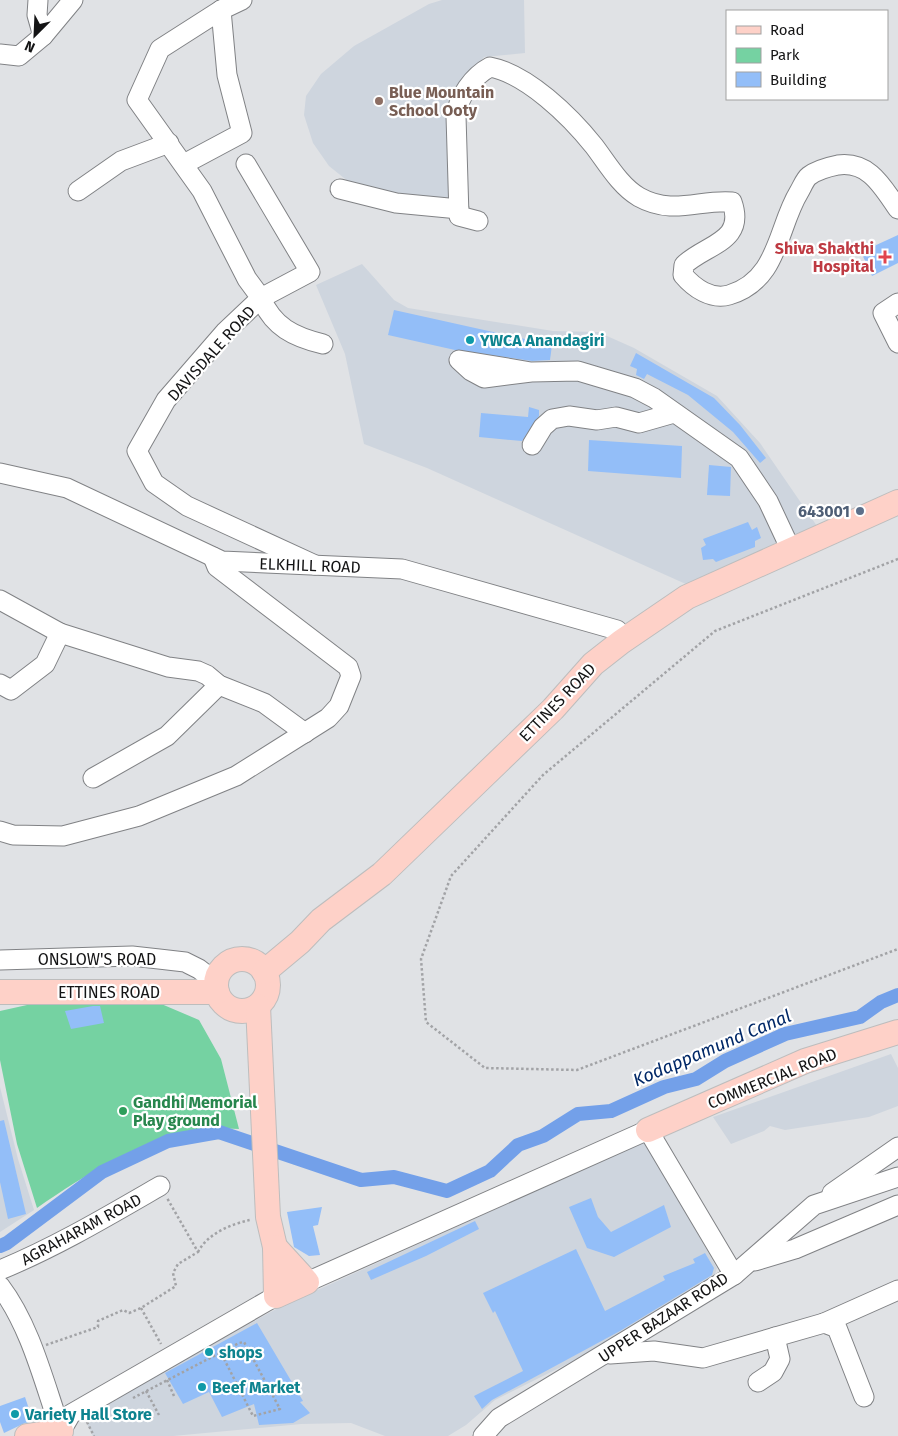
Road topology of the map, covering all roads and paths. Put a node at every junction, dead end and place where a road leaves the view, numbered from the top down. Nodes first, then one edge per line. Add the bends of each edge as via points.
1 (38, 0) edge
2 (73, 0) edge
3 (242, 0) edge
4 (222, 10) junction
5 (43, 36) junction
6 (0, 54) edge
7 (169, 143) junction
8 (184, 164) junction
9 (246, 164) dead end
10 (78, 190) dead end
11 (340, 190) dead end
12 (459, 209) junction
13 (898, 209) edge
14 (478, 221) dead end
15 (261, 298) junction
16 (898, 303) edge
17 (898, 343) edge
18 (323, 344) dead end
19 (531, 372) dead end
20 (674, 413) junction
21 (532, 444) dead end
22 (0, 473) edge
23 (898, 502) edge
24 (791, 550) junction
25 (213, 557) junction
26 (898, 559) edge
27 (314, 565) junction
28 (0, 600) edge
29 (60, 633) junction
30 (621, 642) junction
31 (0, 684) edge
32 (218, 684) junction
33 (305, 733) junction
34 (92, 778) dead end
35 (0, 831) edge
36 (898, 949) edge
37 (0, 960) edge
38 (264, 972) junction
39 (217, 987) junction
40 (0, 992) edge
41 (258, 1006) junction
42 (898, 1033) edge
43 (648, 1130) junction
44 (898, 1147) edge
45 (898, 1177) edge
46 (160, 1186) joint
47 (814, 1205) junction
48 (898, 1205) edge
49 (268, 1217) junction
50 (275, 1247) junction
51 (198, 1252) junction
52 (749, 1263) junction
53 (0, 1270) edge
54 (734, 1275) junction
55 (307, 1282) junction
56 (0, 1286) edge
57 (898, 1290) edge
58 (276, 1296) junction
59 (141, 1308) junction
60 (824, 1323) junction
61 (775, 1337) junction
62 (33, 1351) junction
63 (221, 1353) junction
64 (607, 1354) junction
65 (168, 1356) junction
66 (167, 1380) junction
67 (758, 1382) dead end
68 (146, 1392) junction
69 (174, 1396) dead end
70 (864, 1397) dead end
71 (129, 1400) dead end
72 (159, 1415) dead end
73 (86, 1420) dead end
74 (58, 1433) edge
75 (27, 1436) edge
76 (94, 1436) edge
77 (482, 1436) edge

1 - 5 street via 36,15
2 - 5 street
3 - 4 street, DAVISDALE ROAD
4 - 7 street, DAVISDALE ROAD via 160,48 137,100
4 - 8 street via 227,75 242,133
5 - 6 street via 19,56
7 - 8 street, DAVISDALE ROAD
7 - 10 street via 121,161
8 - 15 street, DAVISDALE ROAD via 220,224 246,279
9 - 15 street via 310,272
11 - 12 street via 396,203
12 - 13 street via 458,104 481,72 490,67 504,69 526,82 554,105 639,197 683,208 732,202 736,225 717,245 692,257 684,265 683,275 694,287 708,294 724,296 740,291 758,276 780,242 808,176 827,167 848,164 873,174
12 - 14 street via 459,216
15 - 18 street via 268,316 298,338
15 - 27 street, DAVISDALE ROAD via 219,338 166,400 137,451 154,483 187,506
16 - 17 street via 883,313
19 - 20 street via 578,370 634,388
20 - 21 street via 639,423 616,417 597,420 569,416 543,426
20 - 24 street via 739,458 768,501
22 - 25 street, ELKHILL ROAD via 67,488
23 - 24 main road, ETTINES ROAD
24 - 30 main road, ETTINES ROAD via 687,596
25 - 27 street, ELKHILL ROAD via 222,561
25 - 33 street via 216,566 348,667 351,676 339,706 328,718
26 - 36 path via 715,631 543,775 451,876 421,959 426,1022 485,1068 577,1070
27 - 30 street, ELKHILL ROAD via 402,569 617,630
28 - 29 street
29 - 31 street via 45,664 11,690
29 - 32 street via 168,667 198,670
30 - 38 main road, ETTINES ROAD via 593,664 553,709 382,874 321,920
32 - 33 street via 264,703
32 - 34 street via 166,736
33 - 35 street via 236,776 139,816 64,836
37 - 39 street, ONSLOW'S ROAD via 159,958 185,962 199,969
38 - 39 main road via 252,962 236,960 222,969
38 - 41 main road via 268,987
39 - 40 main road, ETTINES ROAD
39 - 41 main road via 220,999 234,1010
41 - 49 main road
42 - 43 main road, COMMERCIAL ROAD via 805,1061
43 - 54 street, UPPER BAZAAR ROAD
43 - 55 street
44 - 47 street
45 - 47 street
46 - 51 path
46 - 53 street, AGRAHARAM ROAD via 93,1225
47 - 52 street
48 - 52 street via 795,1249
49 - 50 main road
49 - 51 path via 235,1223 203,1242
50 - 55 main road
50 - 58 main road
51 - 59 path via 178,1264 173,1273 176,1286
52 - 54 street
54 - 64 street, UPPER BAZAAR ROAD
55 - 58 main road
56 - 62 street
57 - 60 street
58 - 65 street
59 - 62 path via 129,1313 123,1310 98,1321 98,1328
59 - 65 path
60 - 61 street
60 - 70 street via 837,1328
61 - 64 street via 703,1358 654,1351
61 - 67 street via 780,1359 773,1372
62 - 74 street
63 - 63 path via 253,1416 280,1409 244,1342
63 - 66 path
64 - 77 street, UPPER BAZAAR ROAD via 499,1418
65 - 74 street via 71,1414
66 - 68 path
66 - 69 path
68 - 71 path
68 - 72 path
73 - 76 path
74 - 75 main road

